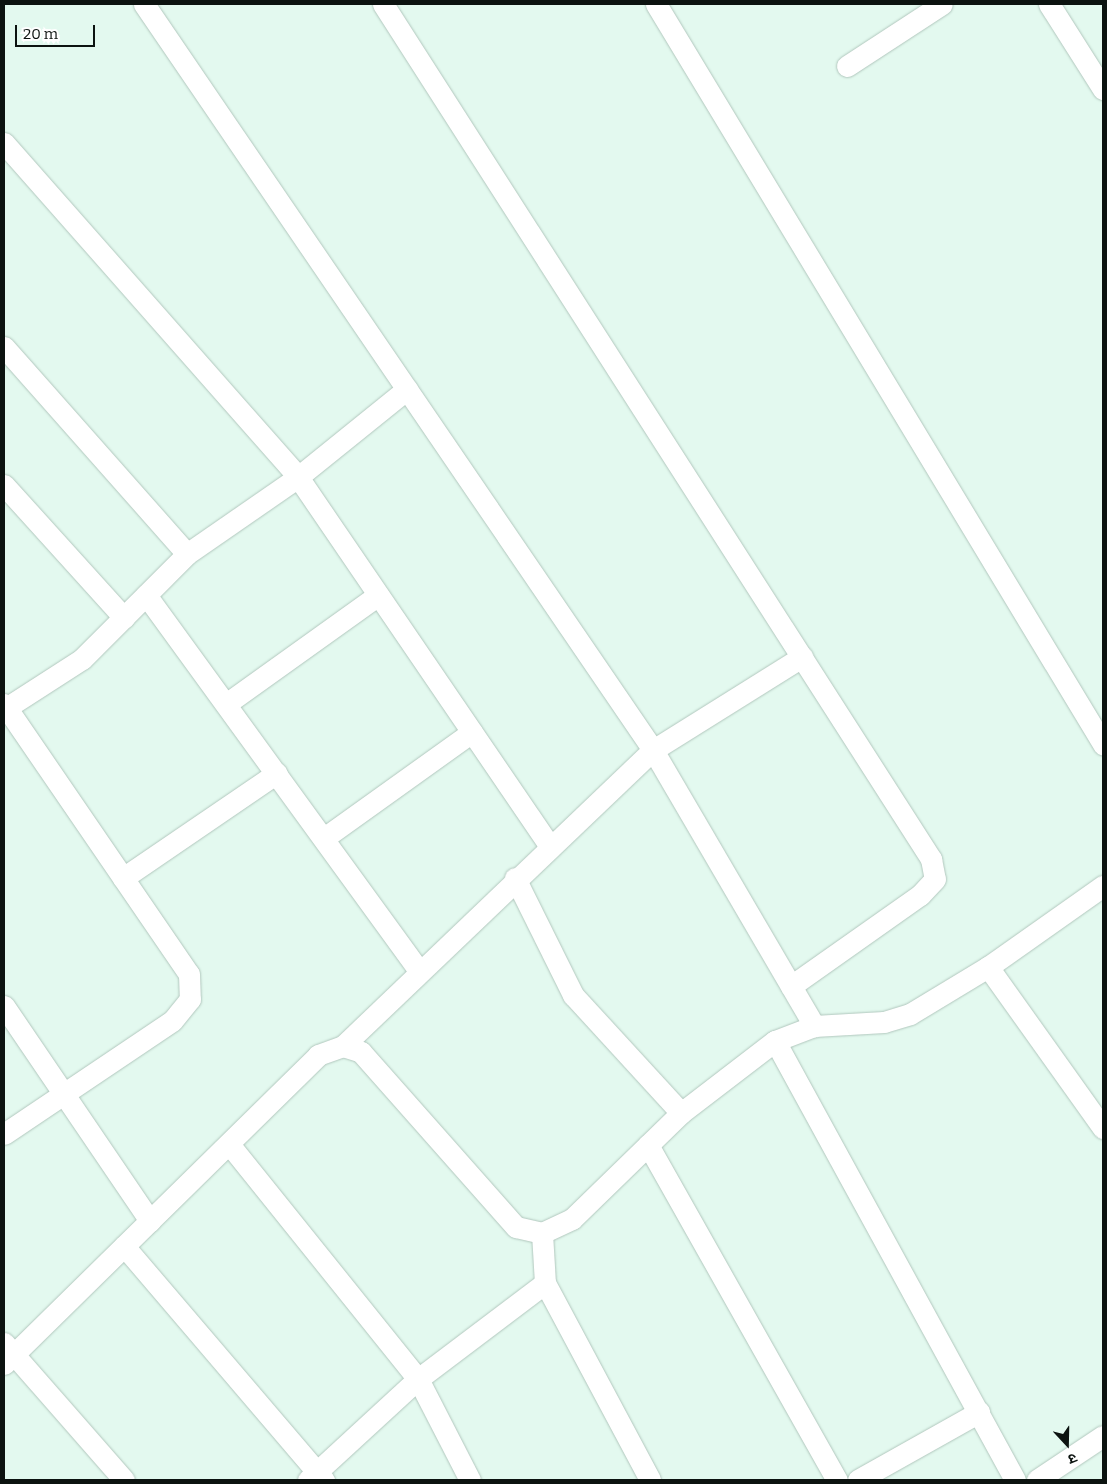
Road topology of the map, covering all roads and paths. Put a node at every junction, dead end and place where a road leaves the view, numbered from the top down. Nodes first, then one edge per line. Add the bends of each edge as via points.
1 (144, 4) edge
2 (383, 4) edge
3 (656, 4) edge
4 (942, 4) edge
5 (1049, 4) edge
6 (847, 66) dead end
7 (1103, 89) edge
8 (4, 143) edge
9 (4, 347) edge
10 (407, 389) junction
11 (298, 477) junction
12 (4, 485) edge
13 (187, 554) junction
14 (378, 594) junction
15 (146, 595) junction
16 (124, 618) junction
17 (802, 657) junction
18 (226, 704) junction
19 (5, 706) edge
20 (472, 732) junction
21 (1103, 744) edge
22 (653, 750) junction
23 (276, 773) junction
24 (324, 838) junction
25 (549, 844) junction
26 (123, 878) junction
27 (515, 878) junction
28 (1103, 886) edge
29 (988, 967) junction
30 (419, 972) junction
31 (791, 986) junction
32 (4, 1006) edge
33 (814, 1026) junction
34 (775, 1041) junction
35 (343, 1046) junction
36 (64, 1095) junction
37 (681, 1113) junction
38 (1103, 1128) edge
39 (4, 1134) edge
40 (229, 1144) junction
41 (648, 1145) junction
42 (150, 1221) junction
43 (542, 1233) junction
44 (124, 1246) junction
45 (545, 1283) junction
46 (6, 1355) edge
47 (418, 1379) junction
48 (979, 1412) junction
49 (1103, 1436) edge
50 (316, 1478) edge
51 (124, 1480) edge
52 (470, 1480) edge
53 (650, 1480) edge
54 (836, 1480) edge
55 (858, 1480) edge
56 (1016, 1480) edge
57 (1037, 1480) edge

1 - 10 street
2 - 17 street
3 - 21 street
4 - 6 street
5 - 7 street
8 - 11 street
9 - 13 street
10 - 11 street
10 - 22 street
11 - 13 street
11 - 14 street
12 - 16 street
13 - 15 street
14 - 18 street
14 - 20 street
15 - 16 street
15 - 18 street
16 - 19 street via 82,659
17 - 22 street
17 - 31 street via 931,859 936,879
18 - 23 street
19 - 26 street
20 - 24 street
20 - 25 street
22 - 25 street
22 - 31 street
23 - 24 street
23 - 26 street
24 - 30 street
25 - 27 street
26 - 36 street via 189,974 190,999 172,1021
27 - 30 street
27 - 37 street via 573,996
28 - 29 street
29 - 33 street via 910,1014 884,1022
29 - 38 street
30 - 35 street
31 - 33 street
32 - 36 street
33 - 34 street
34 - 37 street
34 - 48 street
35 - 40 street via 318,1055
35 - 43 street via 361,1052 516,1227
36 - 39 street
36 - 42 street
37 - 41 street
40 - 42 street
40 - 47 street
41 - 43 street via 572,1219
41 - 54 street
42 - 44 street
43 - 45 street
44 - 46 street
44 - 50 street
45 - 47 street
45 - 53 street
46 - 51 street
47 - 50 street
47 - 52 street
48 - 55 street
48 - 56 street
49 - 57 street

